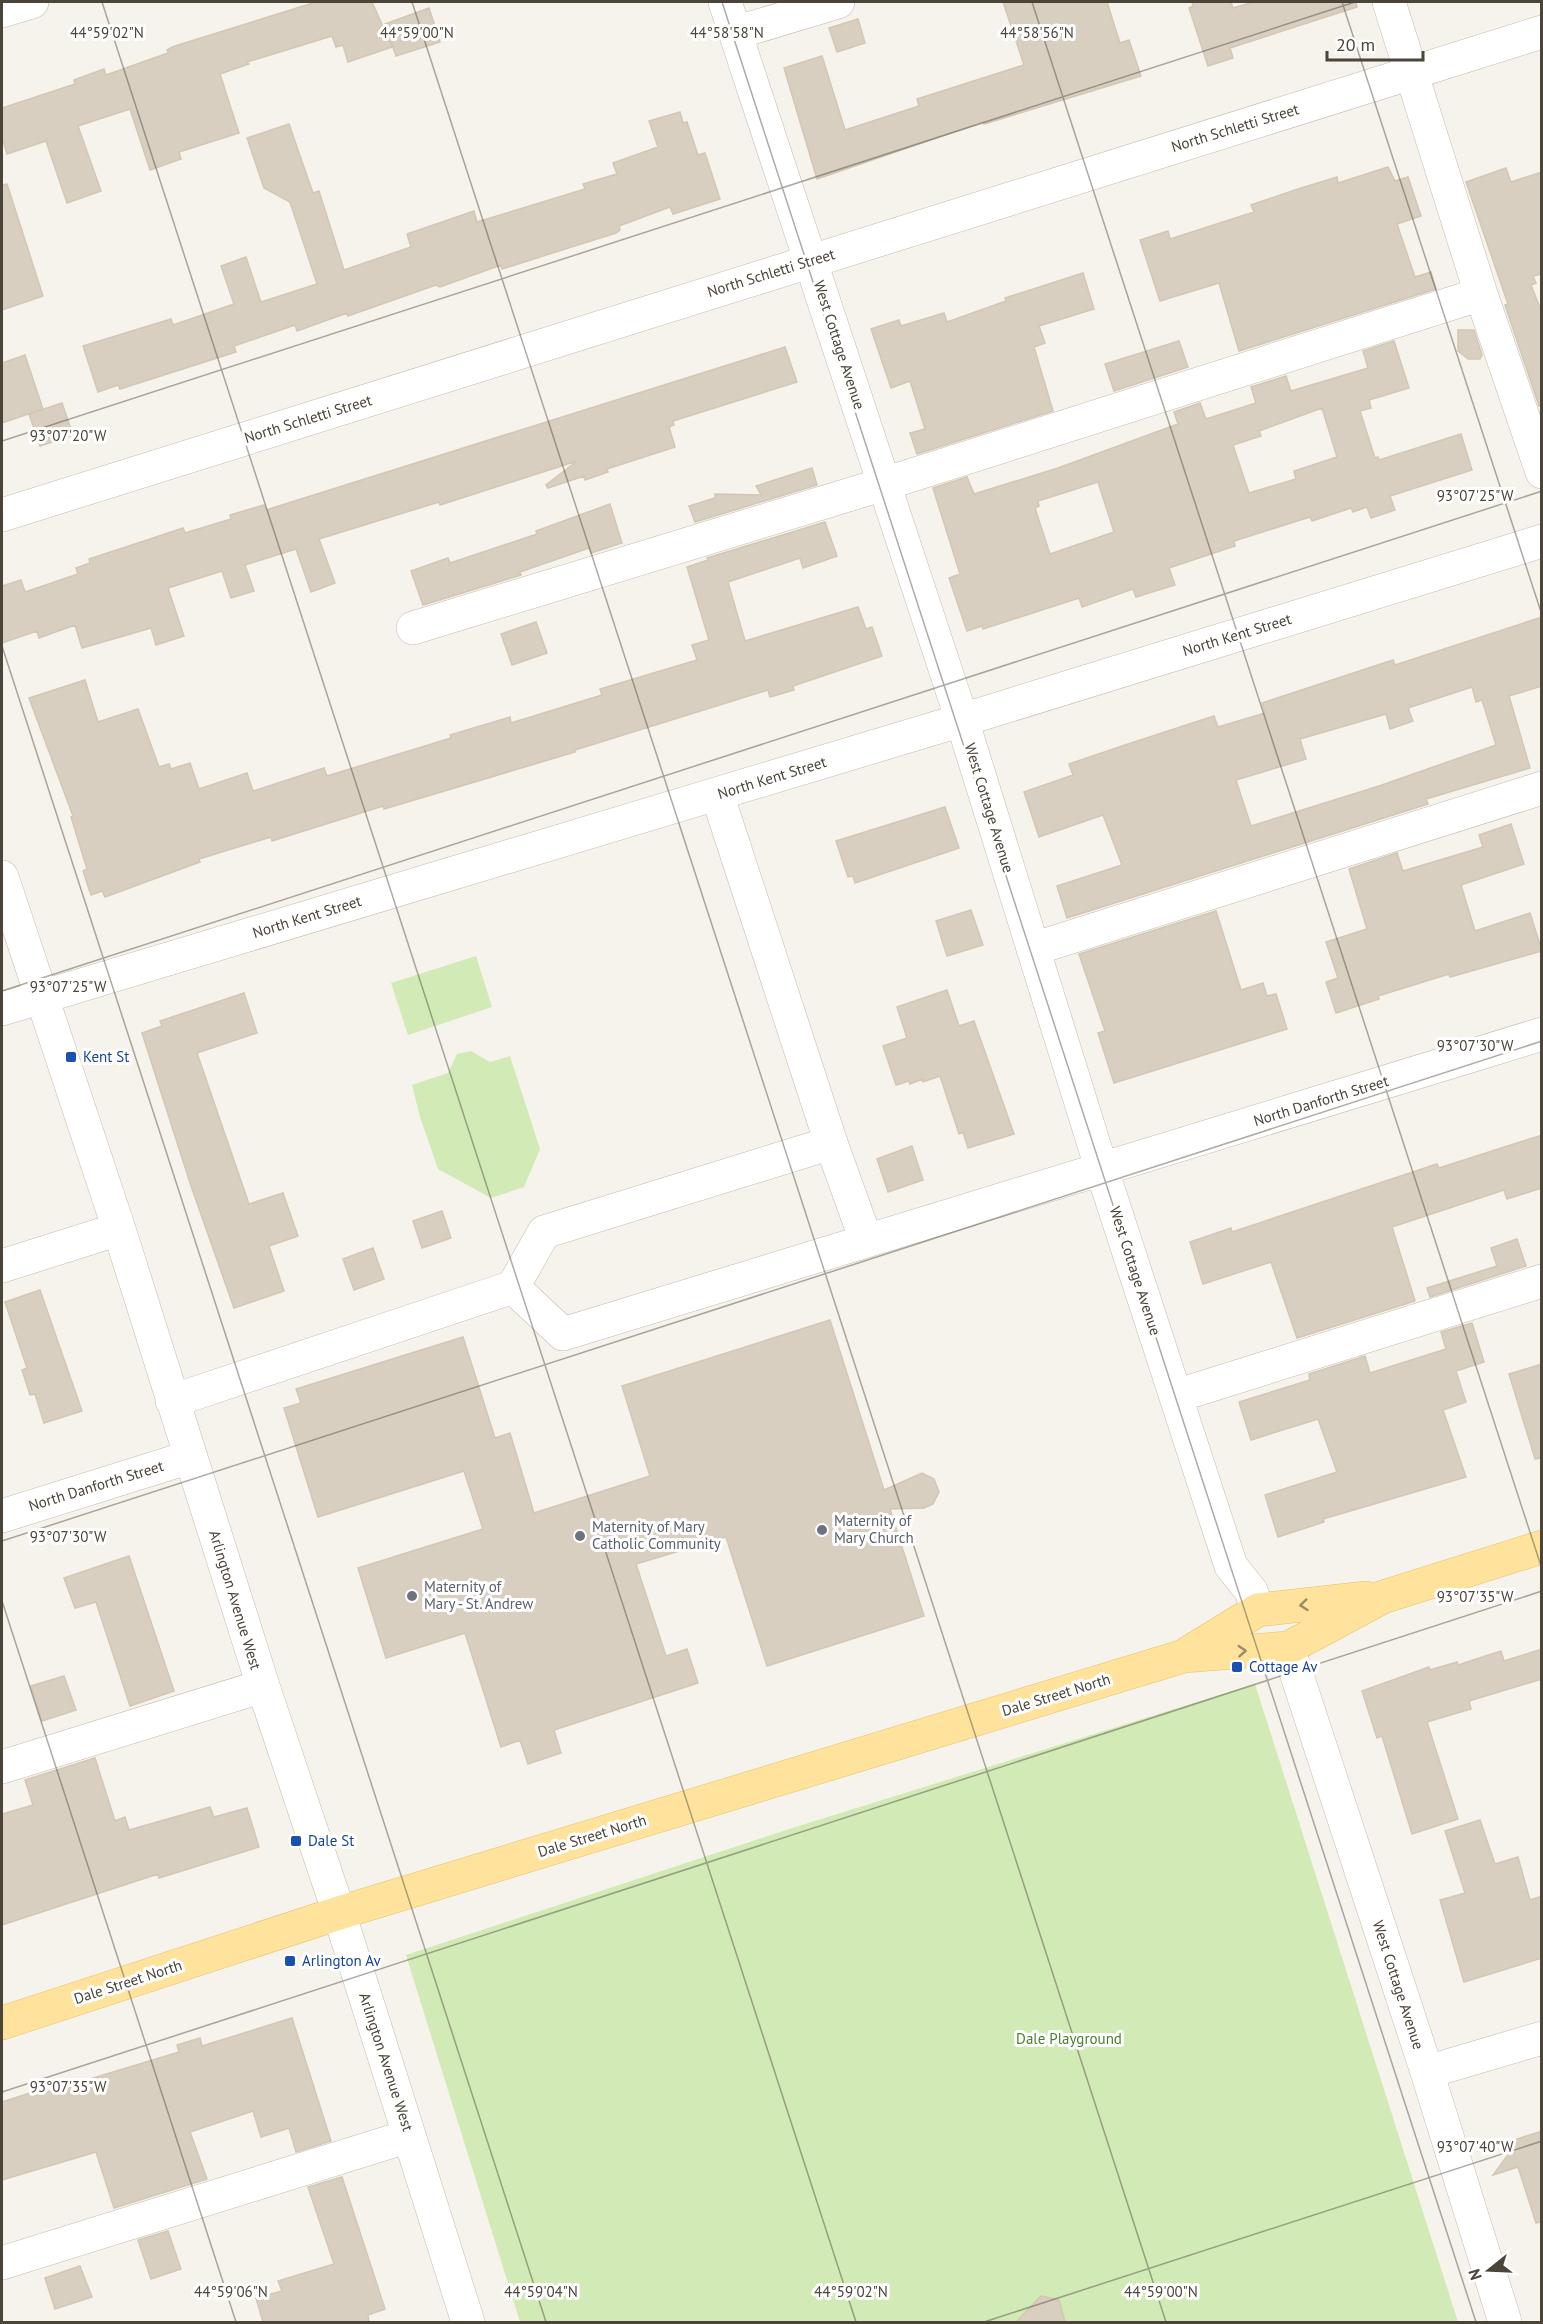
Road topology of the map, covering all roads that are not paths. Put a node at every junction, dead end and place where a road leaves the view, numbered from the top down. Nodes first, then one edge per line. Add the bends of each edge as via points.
1 (32, 2) edge
2 (725, 2) edge
3 (837, 2) edge
4 (1389, 2) edge
5 (2, 11) edge
6 (1542, 32) edge
7 (735, 33) junction
8 (1412, 72) junction
9 (812, 261) junction
10 (1481, 294) junction
11 (1542, 472) edge
12 (884, 484) junction
13 (2, 515) edge
14 (1542, 541) edge
15 (413, 628) dead end
16 (962, 720) junction
17 (1542, 788) edge
18 (717, 794) junction
19 (2, 877) edge
20 (1033, 949) junction
21 (40, 997) junction
22 (2, 1009) edge
23 (1542, 1034) edge
24 (831, 1143) junction
25 (1101, 1167) junction
26 (119, 1229) junction
27 (867, 1240) junction
28 (2, 1266) edge
29 (1542, 1281) edge
30 (513, 1287) junction
31 (1176, 1396) junction
32 (172, 1401) junction
33 (190, 1457) junction
34 (2, 1516) edge
35 (1542, 1547) edge
36 (1383, 1597) junction
37 (1258, 1610) junction
38 (1288, 1648) junction
39 (1184, 1656) junction
40 (262, 1686) junction
41 (2, 1767) edge
42 (339, 1913) junction
43 (2, 2023) edge
44 (1542, 2038) edge
45 (1427, 2072) junction
46 (410, 2136) junction
47 (2, 2264) edge
48 (468, 2322) edge
49 (1505, 2322) edge

1 - 5 street
2 - 7 street, West Cottage Avenue
3 - 7 street
4 - 8 street
6 - 8 street, North Schletti Street
7 - 9 street, West Cottage Avenue
8 - 9 street, North Schletti Street
8 - 10 street
9 - 12 street, West Cottage Avenue
9 - 13 street, North Schletti Street
10 - 11 street
10 - 12 street
12 - 15 street
12 - 16 street, West Cottage Avenue
14 - 16 street, North Kent Street
16 - 18 street, North Kent Street
16 - 20 street, West Cottage Avenue
17 - 20 street
18 - 21 street, North Kent Street
18 - 24 street
19 - 21 street, Arlington Avenue West
20 - 25 street, West Cottage Avenue
21 - 22 street, North Kent Street
21 - 26 street, Arlington Avenue West
23 - 25 street, North Danforth Street
24 - 27 street
24 - 30 street via 544,1232
25 - 27 street, North Danforth Street
25 - 31 street, West Cottage Avenue
26 - 28 street
26 - 32 street, Arlington Avenue West
27 - 30 street, North Danforth Street via 563,1334
29 - 31 street
30 - 32 street
31 - 37 street, West Cottage Avenue via 1231,1566 1251,1591
32 - 33 street, Arlington Avenue West
33 - 34 street, North Danforth Street
33 - 40 street, Arlington Avenue West
35 - 36 main road, Dale Street North
36 -> 37 main road, Dale Street North
36 - 38 main road, Dale Street North
37 - 39 main road, Dale Street North
39 -> 38 main road, Dale Street North
38 - 45 street, West Cottage Avenue
39 - 42 main road, Dale Street North
40 - 41 street
40 - 42 street, Arlington Avenue West
42 - 43 main road, Dale Street North
42 - 46 street, Arlington Avenue West
44 - 45 street
45 - 49 street, West Cottage Avenue
46 - 47 street
46 - 48 street, Arlington Avenue West

